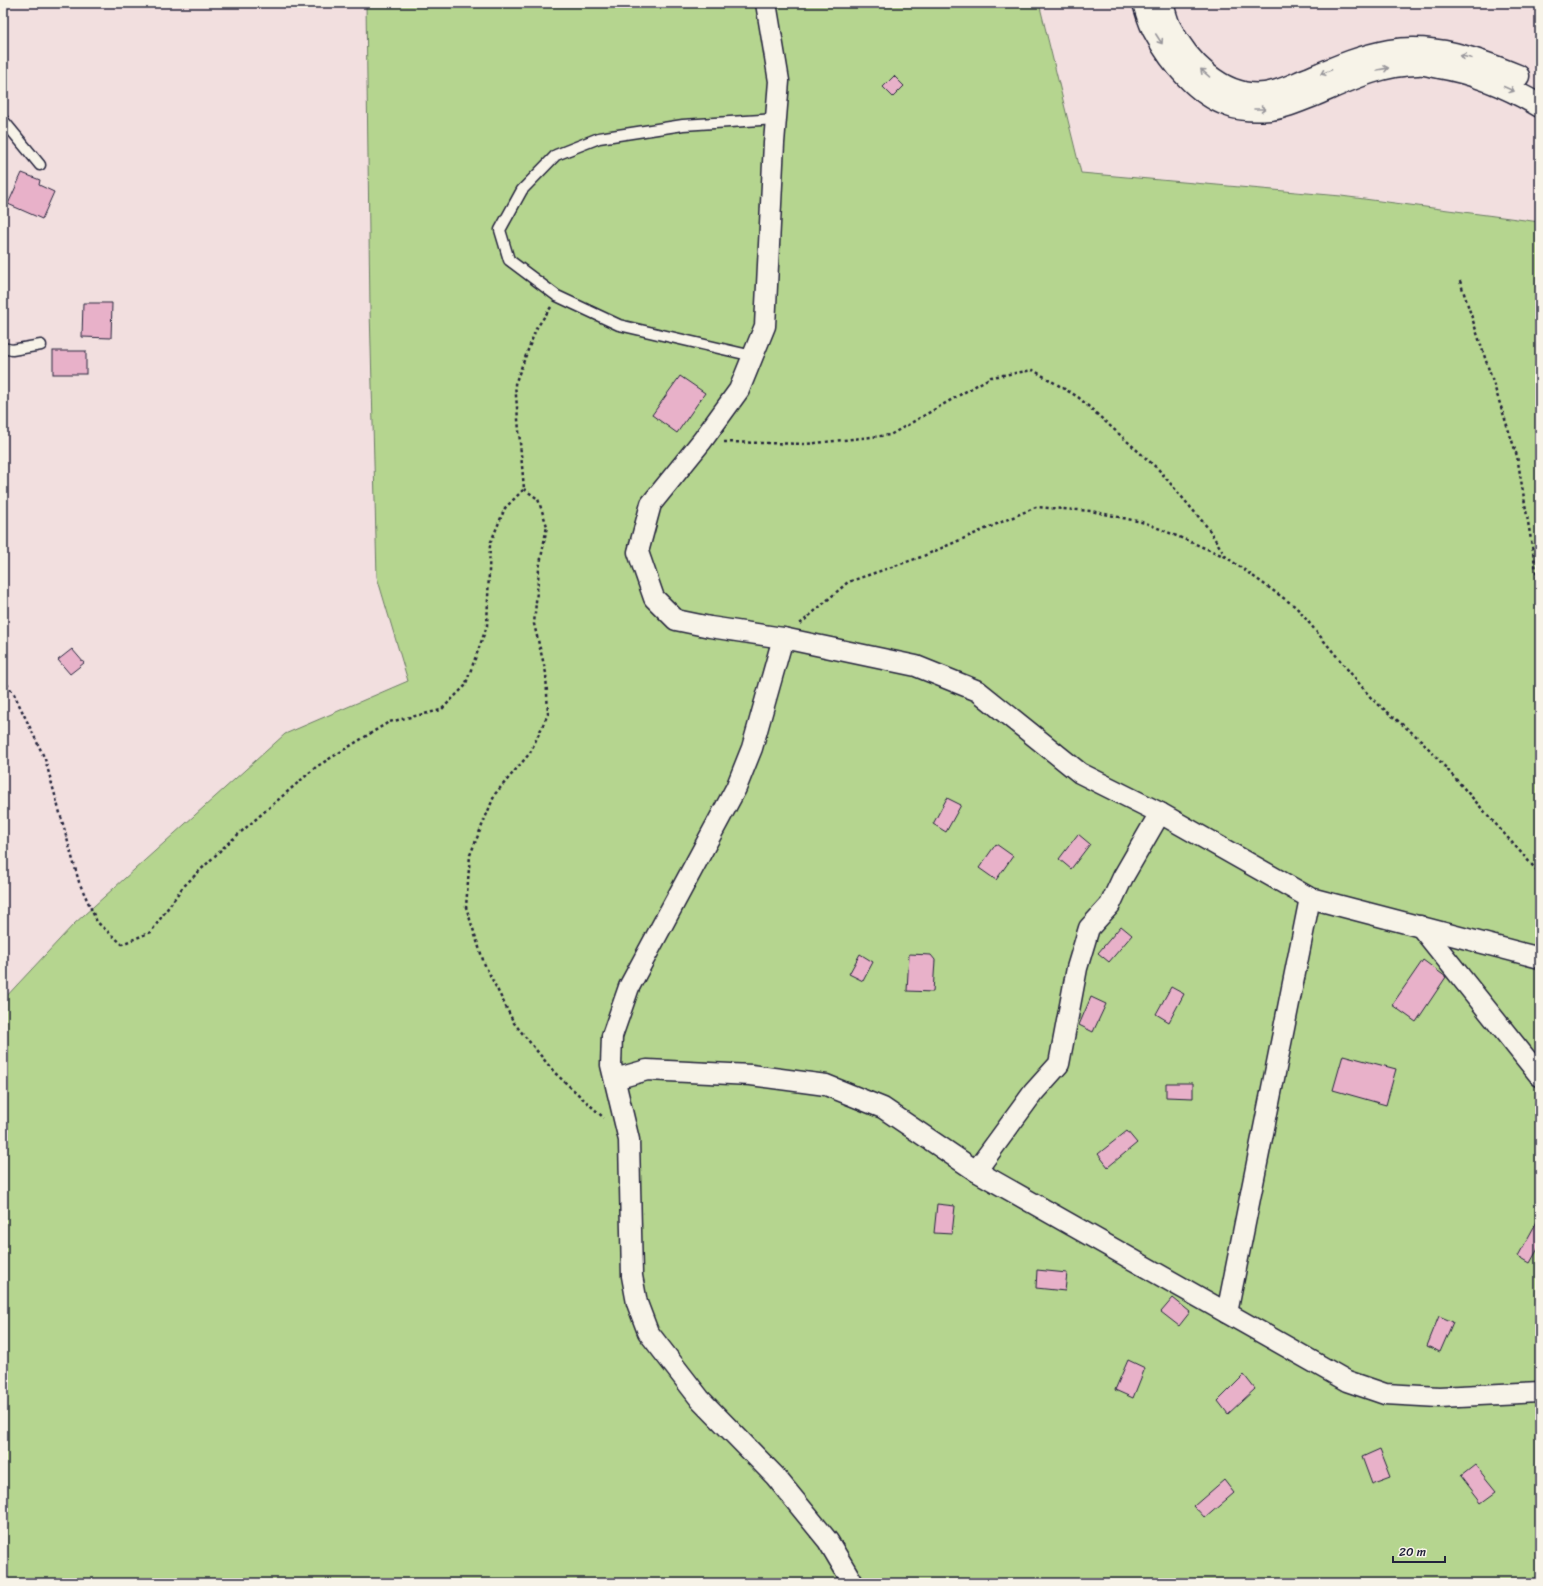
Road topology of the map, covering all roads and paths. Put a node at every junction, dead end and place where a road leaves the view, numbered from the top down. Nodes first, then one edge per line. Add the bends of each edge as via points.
1 (766, 3) edge
2 (1144, 3) edge
3 (1162, 3) edge
4 (1540, 88) edge
5 (1540, 106) edge
6 (776, 119) junction
7 (3, 120) edge
8 (40, 165) dead end
9 (1460, 281) dead end
10 (557, 296) junction
11 (41, 345) dead end
12 (3, 348) edge
13 (753, 356) junction
14 (702, 441) junction
15 (524, 489) junction
16 (1226, 557) junction
17 (1540, 594) edge
18 (783, 638) junction
19 (3, 679) edge
20 (1160, 813) junction
21 (1540, 874) edge
22 (1310, 898) junction
23 (1420, 926) junction
24 (1540, 958) edge
25 (1540, 1076) edge
26 (615, 1079) junction
27 (606, 1119) dead end
28 (976, 1171) junction
29 (1227, 1313) junction
30 (1540, 1392) edge
31 (853, 1583) edge

1 - 6 street via 779,81
2 -> 5 main road via 1155,34 1192,82 1229,106 1272,109 1371,71 1418,63 1476,76 1511,89
4 -> 3 main road via 1480,60 1444,51 1417,48 1364,57 1265,94 1246,93 1218,83 1203,72 1168,24
6 - 10 lane via 683,125 599,138 556,155 522,190 500,230 509,260
6 - 13 street via 765,326
7 - 8 lane
9 - 17 path via 1517,456
10 - 13 lane via 619,325
10 - 15 path via 536,329 515,384
11 - 12 lane via 12,350
13 - 14 street via 739,390
14 - 16 path via 806,444 890,435 991,377 1033,370 1078,397 1159,470 1208,528
14 - 18 street via 651,504 638,552 654,598 676,620 710,628
15 - 19 path via 505,508 490,544 487,626 465,686 441,710 389,722 316,767 226,844 182,888 151,932 122,944 97,922 79,882 45,759 14,694
15 - 27 path via 538,499 547,526 539,569 534,624 546,672 548,714 530,753 495,794 470,855 466,907 484,963 514,1023 555,1073
16 - 18 path via 1146,523 1091,511 1036,507 922,557 848,582
16 - 21 path via 1296,607 1372,699 1422,741
18 - 20 street via 916,666 978,692 1080,773
18 - 26 street via 752,748 736,788 629,987 612,1036 611,1065
20 - 22 street
20 - 28 street via 1123,876 1110,905 1090,928 1077,968 1059,1064 1033,1093
22 - 23 street
22 - 29 street
23 - 24 street
23 - 25 street
26 - 28 street via 647,1070 751,1075 826,1085 883,1108
26 - 31 street via 628,1140 632,1276 637,1303 648,1332 700,1399 775,1476 828,1540
28 - 29 street
29 - 30 street via 1347,1381 1385,1394 1439,1397

